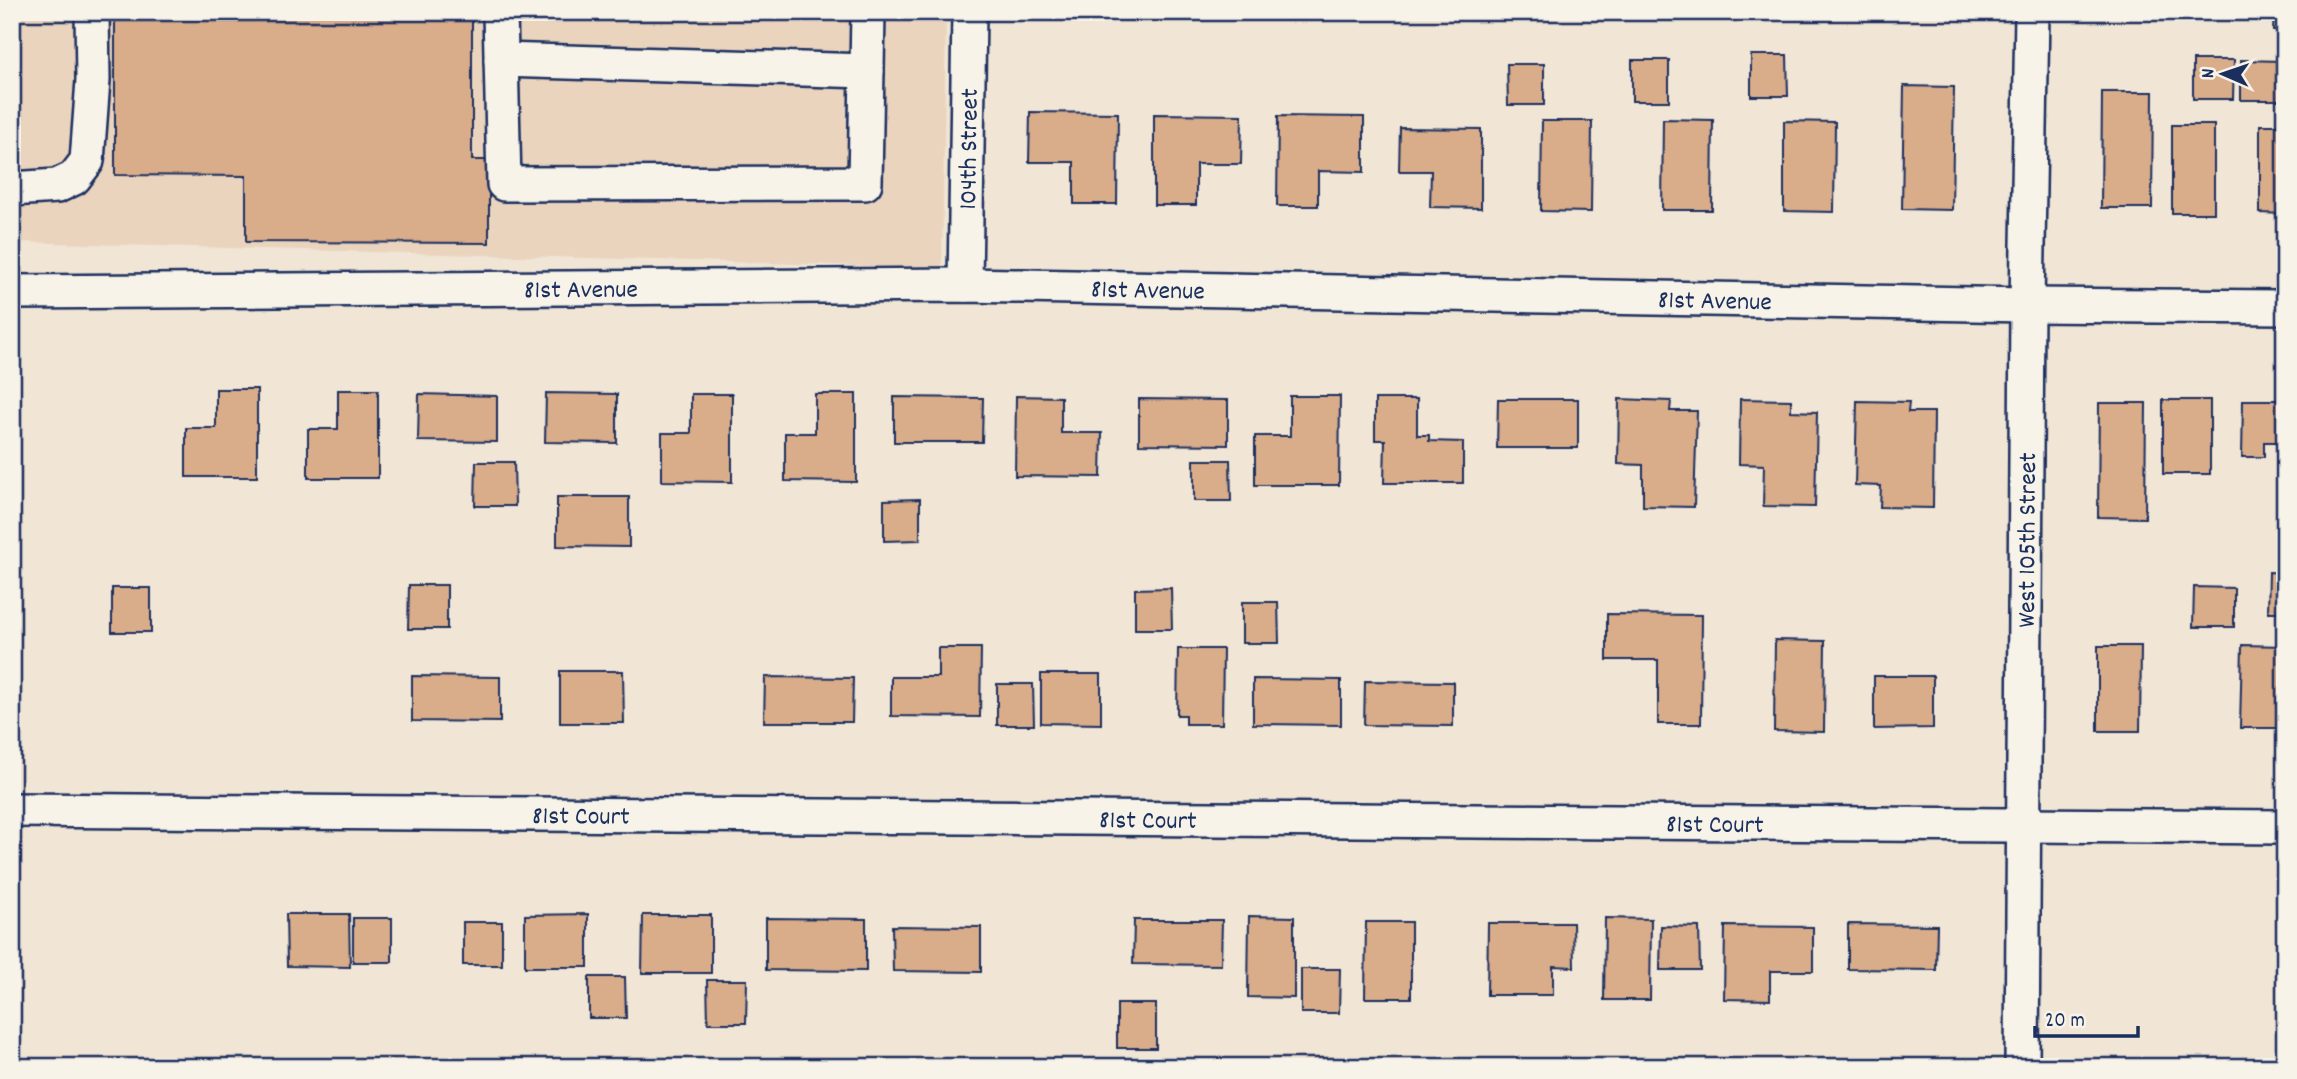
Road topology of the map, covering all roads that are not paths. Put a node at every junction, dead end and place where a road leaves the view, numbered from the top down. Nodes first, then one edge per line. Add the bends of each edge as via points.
1 (92, 12) edge
2 (500, 12) edge
3 (868, 12) edge
4 (969, 12) edge
5 (2032, 12) edge
6 (501, 60) junction
7 (867, 71) junction
8 (12, 189) edge
9 (965, 285) junction
10 (12, 292) edge
11 (2027, 305) junction
12 (2285, 307) edge
13 (12, 810) edge
14 (2023, 826) junction
15 (2285, 827) edge
16 (2022, 1067) edge

1 - 8 street via 87,161 74,178 57,186
2 - 6 street
3 - 7 street
4 - 9 street, 104th Street
5 - 11 street, West 105th Street
6 - 7 street
6 - 7 street via 505,184 865,183
9 - 10 street, 81st Avenue
9 - 11 street, 81st Avenue
11 - 12 street, 81st Avenue
11 - 14 street, West 105th Street
13 - 14 street, 81st Court
14 - 15 street, 81st Court
14 - 16 street, West 105th Street

